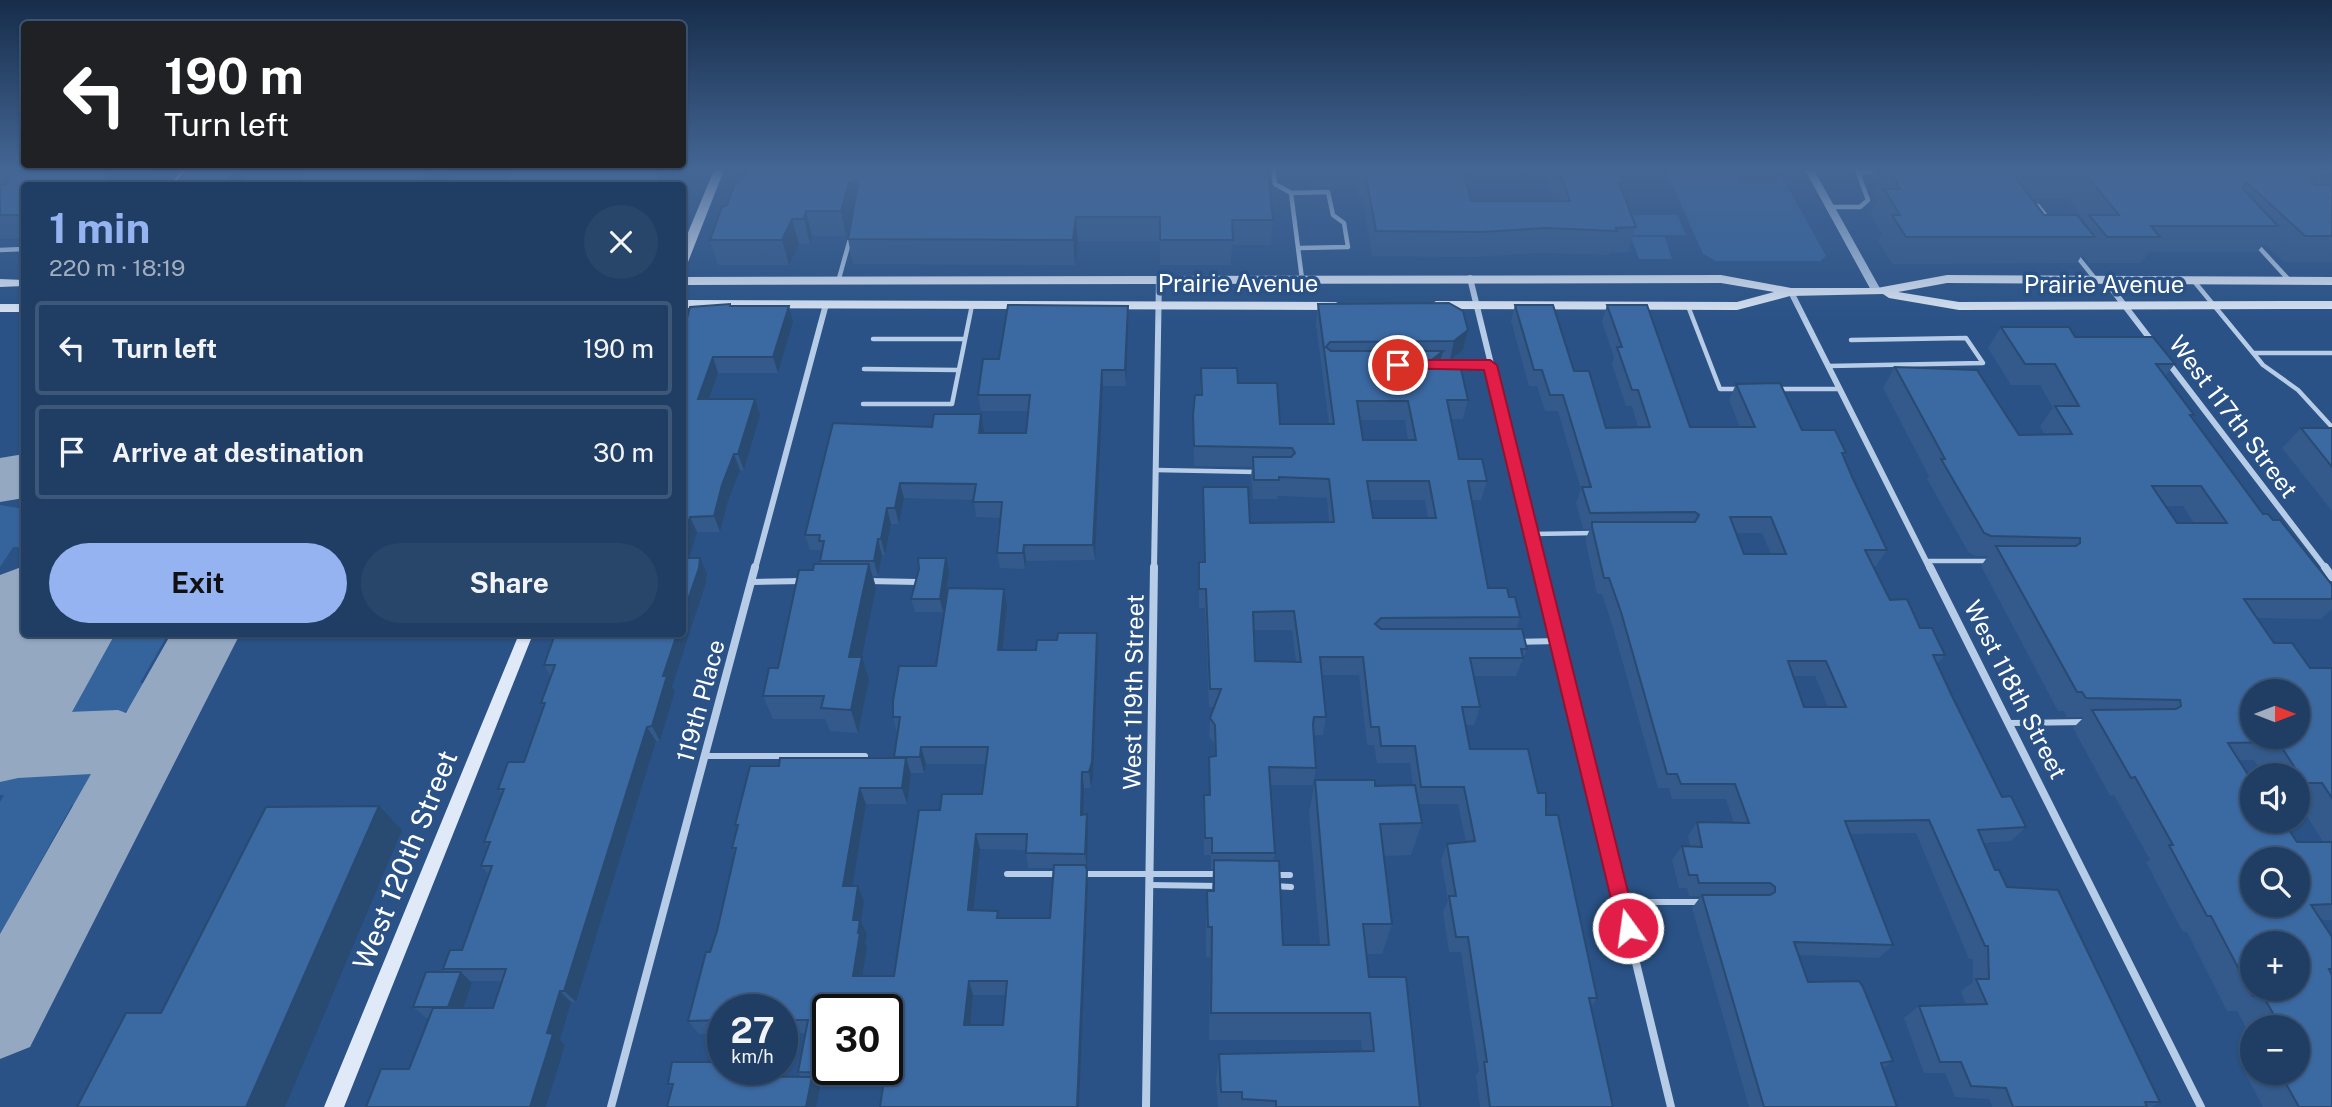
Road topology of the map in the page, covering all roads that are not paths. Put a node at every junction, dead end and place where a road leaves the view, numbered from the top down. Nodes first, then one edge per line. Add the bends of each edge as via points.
1 (698, 222) edge
2 (1295, 222) edge
3 (1342, 222) edge
4 (1837, 222) edge
5 (2050, 222) edge
6 (2053, 225) edge
7 (852, 233) edge
8 (2254, 242) edge
9 (1299, 248) junction
10 (21, 249) edge
11 (0, 250) edge
12 (686, 252) edge
13 (2075, 253) edge
14 (1160, 278) junction
15 (1470, 278) junction
16 (1302, 279) junction
17 (2100, 280) junction
18 (2193, 280) junction
19 (686, 281) edge
20 (2290, 281) junction
21 (2332, 281) edge
22 (838, 282) junction
23 (0, 283) edge
24 (21, 283) edge
25 (1791, 292) junction
26 (1877, 292) junction
27 (686, 304) edge
28 (825, 304) junction
29 (972, 304) junction
30 (1159, 305) junction
31 (1421, 305) edge
32 (1477, 305) junction
33 (2332, 305) edge
34 (1351, 306) edge
35 (1688, 306) junction
36 (2214, 306) junction
37 (2126, 307) junction
38 (0, 308) edge
39 (21, 308) edge
40 (873, 338) dead end
41 (965, 338) junction
42 (1851, 340) dead end
43 (2253, 353) junction
44 (2332, 353) edge
45 (1424, 365) edge
46 (1490, 365) junction
47 (1829, 366) junction
48 (864, 369) dead end
49 (958, 370) junction
50 (1747, 389) edge
51 (1773, 389) edge
52 (1840, 389) junction
53 (863, 404) dead end
54 (2332, 427) edge
55 (1156, 470) junction
56 (1260, 472) edge
57 (1600, 533) edge
58 (1532, 534) junction
59 (1927, 561) junction
60 (1994, 561) edge
61 (2332, 577) edge
62 (806, 581) edge
63 (859, 581) edge
64 (752, 582) junction
65 (918, 582) edge
66 (525, 637) edge
67 (1558, 641) junction
68 (1508, 642) edge
69 (2099, 722) edge
70 (2008, 723) junction
71 (706, 756) junction
72 (865, 756) edge
73 (1007, 874) dead end
74 (1150, 874) junction
75 (1226, 874) edge
76 (1265, 875) edge
77 (1290, 875) dead end
78 (1149, 885) junction
79 (1227, 886) edge
80 (1266, 886) edge
81 (1292, 887) dead end
82 (1621, 902) junction
83 (1718, 902) edge
84 (334, 1107) edge
85 (611, 1107) edge
86 (1146, 1107) edge
87 (1671, 1107) edge
88 (2201, 1107) edge

1 - 12 main road
2 - 9 lane
3 - 9 lane via 1348,247
4 - 26 street
5 - 6 lane
7 - 22 lane
8 - 20 lane
9 - 16 lane
10 - 11 lane
13 - 17 lane
14 - 16 main road, Prairie Avenue
14 - 22 main road, Prairie Avenue
14 - 30 street, West 119th Street
15 - 16 main road, Prairie Avenue
15 - 25 main road, Prairie Avenue via 1721,279
15 - 32 street
17 - 18 main road, Prairie Avenue
17 - 26 main road, Prairie Avenue via 1947,279
17 - 37 street, West 117th Street
18 - 20 main road, Prairie Avenue
18 - 36 lane
19 - 22 main road, Prairie Avenue
20 - 21 main road, Prairie Avenue
23 - 24 main road
25 - 26 main road, Prairie Avenue
25 - 35 main road, Prairie Avenue via 1737,306
25 - 47 street, West 118th Street
26 - 37 main road, Prairie Avenue via 1959,306
27 - 28 main road, Prairie Avenue
28 - 29 main road, Prairie Avenue
28 - 64 street, 119th Place
29 - 30 main road, Prairie Avenue
29 - 41 lane
30 - 34 main road, Prairie Avenue
30 - 55 street, West 119th Street
31 - 32 main road, Prairie Avenue
32 - 35 main road, Prairie Avenue
32 - 46 street
33 - 36 main road, Prairie Avenue
35 - 50 lane via 1720,389
36 - 37 main road, Prairie Avenue
36 - 43 lane
37 - 61 street, West 117th Street
38 - 39 main road
40 - 41 lane
41 - 49 lane
42 - 47 lane via 1966,338 1983,363
43 - 44 lane
43 - 54 lane via 2298,390
45 - 46 lane
46 - 58 street
47 - 52 street, West 118th Street
48 - 49 lane
49 - 53 lane via 952,404
51 - 52 lane
52 - 59 street, West 118th Street
55 - 56 lane
55 - 74 street, West 119th Street
57 - 58 lane
58 - 67 street
59 - 60 lane
59 - 70 street, West 118th Street
62 - 64 lane
63 - 65 lane
64 - 71 street, 119th Place
66 - 84 main road, West 120th Street
67 - 68 lane
67 - 82 street
69 - 70 lane
70 - 88 street, West 118th Street
71 - 72 lane
71 - 85 street, 119th Place
73 - 74 lane
74 - 75 lane
74 - 78 street, West 119th Street
76 - 77 lane
78 - 79 lane
78 - 86 street, West 119th Street
80 - 81 lane
82 - 83 lane
82 - 87 street

